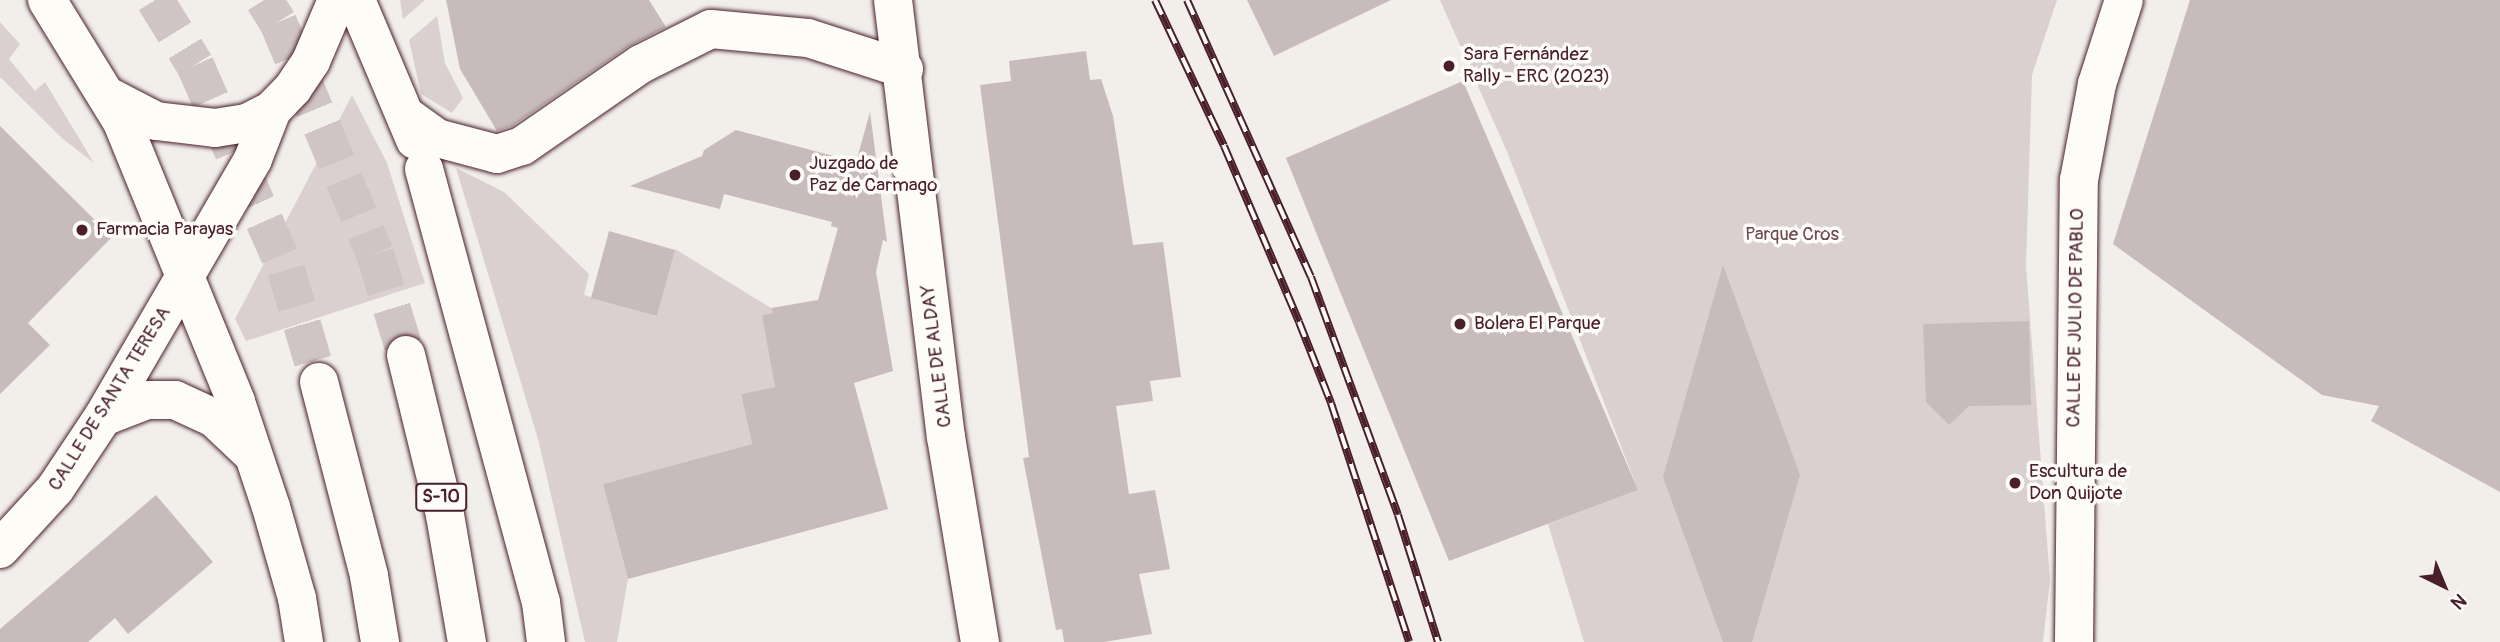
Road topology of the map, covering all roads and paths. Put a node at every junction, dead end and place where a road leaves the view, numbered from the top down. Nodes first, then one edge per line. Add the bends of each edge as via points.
1 (47, 0) edge
2 (337, 0) edge
3 (356, 0) edge
4 (893, 0) edge
5 (2124, 0) edge
6 (716, 14) edge
7 (904, 69) junction
8 (106, 95) junction
9 (272, 110) junction
10 (408, 117) junction
11 (186, 275) junction
12 (406, 355) tunnel mouth
13 (319, 382) tunnel mouth
14 (103, 417) junction
15 (254, 456) junction
16 (0, 549) edge
17 (304, 642) edge
18 (380, 642) edge
19 (467, 642) edge
20 (547, 642) edge
21 (981, 642) edge
22 (2074, 642) edge

1 - 8 main road
2 - 9 main road via 311,61
3 - 10 main road
4 - 7 main road, CALLE DE ALDAY
5 - 22 main road, CALLE DE JULIO DE PABLO via 2097,84 2078,180
6 - 7 main road
6 - 10 main road via 522,146 497,154 437,138
7 - 21 main road, CALLE DE ALDAY via 946,437
8 - 9 main road via 137,114 181,126 215,128 247,123
8 - 11 main road via 138,158
9 - 11 main road, CALLE DE SANTA TERESA via 253,159
10 - 20 main road via 541,602
11 - 14 main road, CALLE DE SANTA TERESA
11 - 15 main road
12 - 19 main road, S-10 via 445,515
13 - 18 main road via 369,576
14 - 15 main road via 147,400 175,400 214,418
14 - 16 main road, CALLE DE SANTA TERESA via 55,489
15 - 17 main road via 297,598

